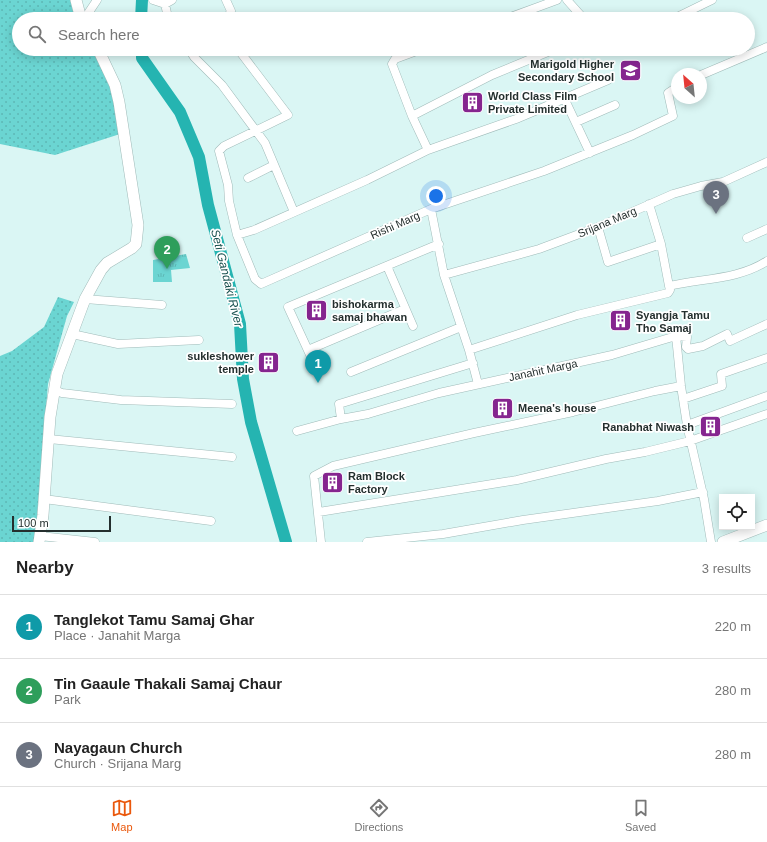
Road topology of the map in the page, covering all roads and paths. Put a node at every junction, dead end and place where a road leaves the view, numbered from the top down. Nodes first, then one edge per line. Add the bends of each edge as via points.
1 (76, 0) edge
2 (97, 0) edge
3 (226, 0) edge
4 (557, 0) edge
5 (567, 0) edge
6 (712, 0) edge
7 (162, 2) edge
8 (79, 12) edge
9 (90, 12) edge
10 (167, 12) edge
11 (230, 12) edge
12 (524, 12) edge
13 (578, 12) edge
14 (687, 12) edge
15 (767, 47) edge
16 (755, 52) edge
17 (101, 56) edge
18 (193, 56) edge
19 (243, 56) edge
20 (404, 56) edge
21 (539, 56) edge
22 (747, 56) edge
23 (707, 73) edge
24 (608, 80) dead end
25 (671, 91) edge
26 (566, 100) junction
27 (615, 105) dead end
28 (412, 116) junction
29 (576, 122) junction
30 (256, 132) junction
31 (428, 150) junction
32 (590, 153) junction
33 (767, 162) edge
34 (274, 165) junction
35 (248, 178) dead end
36 (649, 204) junction
37 (431, 209) junction
38 (294, 212) junction
39 (598, 227) junction
40 (767, 229) edge
41 (237, 235) junction
42 (747, 238) dead end
43 (439, 244) junction
44 (661, 244) junction
45 (767, 261) edge
46 (388, 266) junction
47 (444, 275) junction
48 (670, 286) junction
49 (85, 299) junction
50 (162, 305) dead end
51 (405, 309) junction
52 (767, 324) edge
53 (413, 326) dead end
54 (462, 326) junction
55 (72, 334) junction
56 (676, 336) junction
57 (200, 340) dead end
58 (308, 350) junction
59 (469, 350) junction
60 (767, 358) edge
61 (312, 359) dead end
62 (473, 363) junction
63 (351, 372) dead end
64 (478, 384) junction
65 (681, 386) junction
66 (54, 390) junction
67 (767, 396) edge
68 (683, 399) junction
69 (232, 404) dead end
70 (767, 414) edge
71 (341, 419) junction
72 (687, 425) junction
73 (297, 431) dead end
74 (49, 439) junction
75 (690, 441) junction
76 (232, 457) dead end
77 (703, 492) junction
78 (44, 499) junction
79 (320, 512) junction
80 (211, 521) dead end
81 (767, 525) edge
82 (39, 539) edge
83 (95, 542) edge
84 (321, 542) edge
85 (367, 542) edge
86 (711, 542) edge
87 (723, 542) edge

1 - 8 street
2 - 9 street
3 - 11 street
4 - 12 street
5 - 13 street
6 - 14 street
7 - 10 street
15 - 16 street
17 - 49 street via 115,85 138,225 136,244 107,263
18 - 30 street via 222,85
19 - 30 street via 288,115
20 - 28 street via 392,61
21 - 28 street
22 - 23 street
24 - 26 street
25 - 32 street, Rishi Marg via 668,93 673,116
26 - 29 street
26 - 31 street
27 - 29 street
28 - 31 street
29 - 32 street
30 - 34 street via 265,144
30 - 41 street via 224,146 219,151
31 - 38 street
32 - 37 street, Rishi Marg
33 - 36 street, Srijana Marg via 723,182 694,188
34 - 35 street
34 - 38 street
36 - 39 street, Srijana Marg
36 - 44 street
37 - 41 street, Rishi Marg via 259,284
37 - 43 street
38 - 41 street
39 - 44 street via 608,262
39 - 47 street, Srijana Marg via 539,249
40 - 42 street
43 - 46 street
43 - 47 street
44 - 48 street
45 - 48 street via 720,278
46 - 51 street
46 - 58 street via 288,306
47 - 54 street
48 - 59 street via 668,293 598,309
49 - 50 street
49 - 55 street
51 - 53 street
51 - 58 street
52 - 56 street via 730,341 727,334 703,346 688,349 687,337
54 - 59 street
54 - 63 street
55 - 57 street via 118,344
55 - 66 street via 57,374
56 - 64 street, Janahit Marga via 612,355
56 - 65 street
58 - 61 street
59 - 62 street
60 - 68 street via 721,374 722,386
62 - 64 street
62 - 71 street via 339,404
64 - 71 street, Janahit Marga
65 - 68 street
65 - 79 street via 333,466 314,476
66 - 69 street via 120,400
66 - 74 street
67 - 72 street
68 - 72 street
70 - 75 street
71 - 73 street, Janahit Marga
72 - 75 street
74 - 76 street
74 - 78 street
75 - 77 street
75 - 79 street via 517,480
77 - 85 street via 443,534
77 - 86 street
78 - 80 street
78 - 82 street
79 - 84 street
81 - 87 street
82 - 83 street

